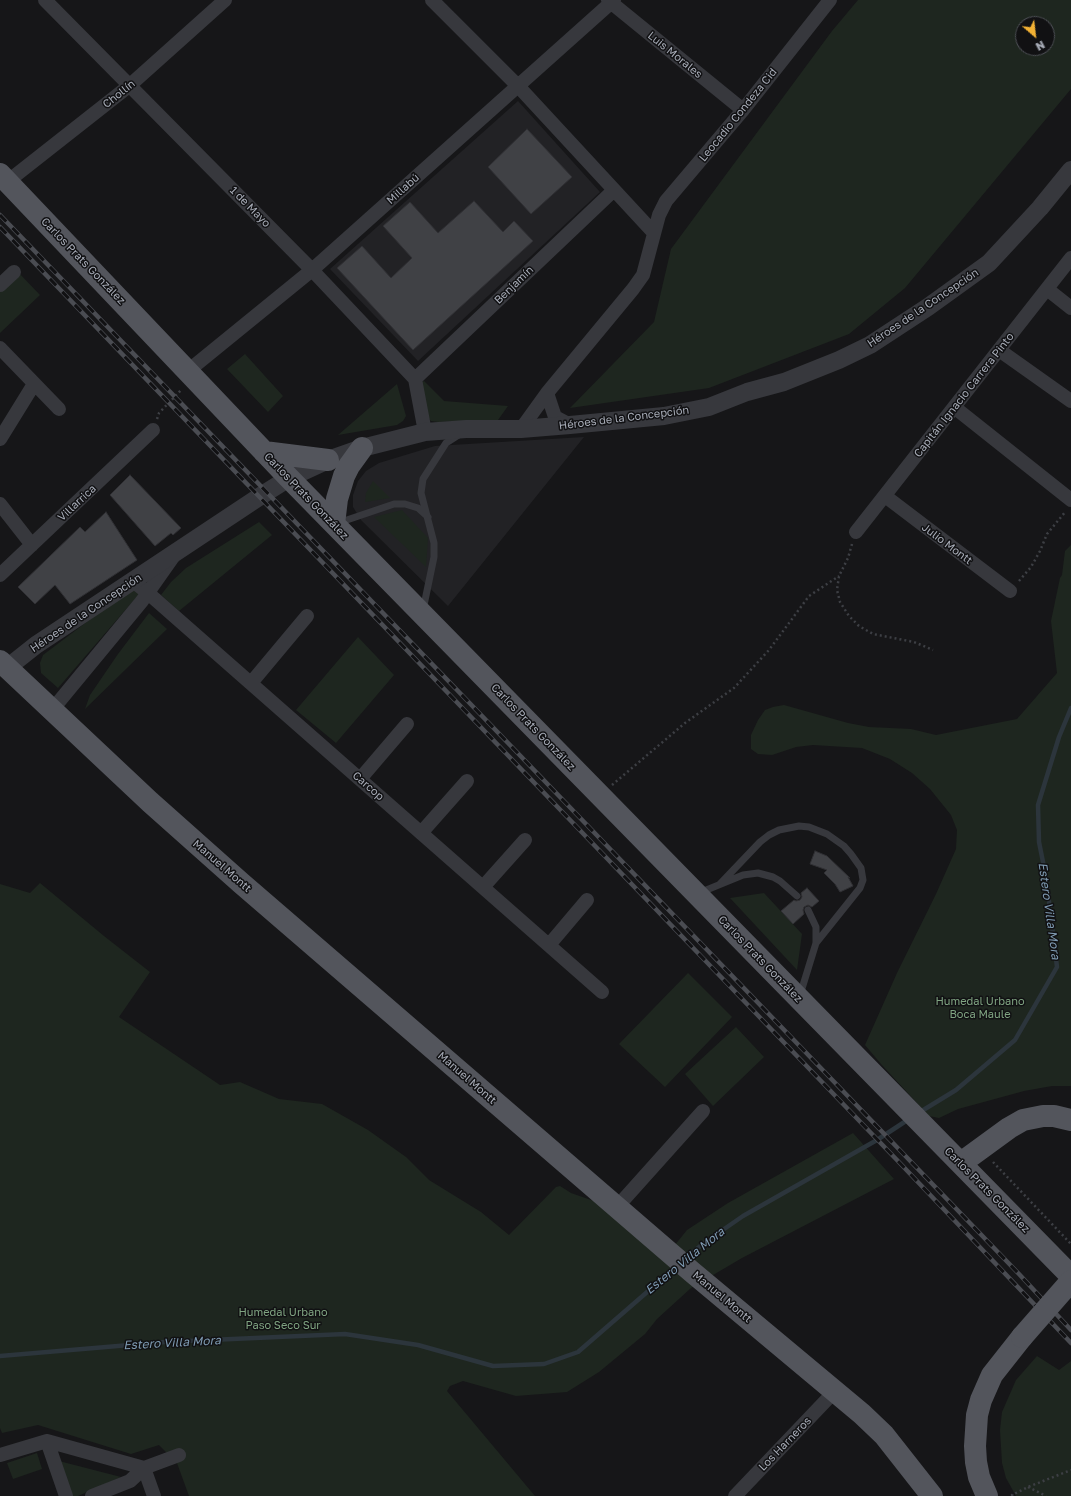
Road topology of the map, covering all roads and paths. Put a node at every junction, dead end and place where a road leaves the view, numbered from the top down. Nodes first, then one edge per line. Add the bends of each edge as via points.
1 (45, 0) edge
2 (225, 0) edge
3 (432, 0) edge
4 (830, 0) edge
5 (611, 1) edge
6 (129, 86) junction
7 (518, 86) junction
8 (743, 110) junction
9 (1071, 170) edge
10 (4, 178) edge
11 (614, 190) junction
12 (654, 234) junction
13 (1071, 258) edge
14 (312, 270) junction
15 (14, 272) dead end
16 (0, 285) edge
17 (1047, 289) junction
18 (1071, 308) edge
19 (0, 348) edge
20 (999, 350) junction
21 (194, 378) junction
22 (415, 379) junction
23 (34, 384) junction
24 (547, 393) junction
25 (1071, 401) edge
26 (954, 408) junction
27 (59, 409) dead end
28 (570, 425) junction
29 (466, 429) junction
30 (521, 429) junction
31 (153, 430) joint
32 (425, 432) junction
33 (0, 439) edge
34 (362, 448) junction
35 (264, 452) junction
36 (328, 460) junction
37 (289, 478) junction
38 (885, 496) junction
39 (0, 504) edge
40 (1069, 505) edge
41 (428, 518) junction
42 (334, 524) junction
43 (856, 532) joint
44 (32, 545) junction
45 (175, 553) junction
46 (0, 575) edge
47 (839, 576) junction
48 (133, 581) junction
49 (1010, 591) joint
50 (148, 592) junction
51 (422, 614) junction
52 (307, 616) dead end
53 (933, 650) dead end
54 (2, 669) edge
55 (251, 683) junction
56 (52, 710) junction
57 (407, 724) dead end
58 (360, 779) junction
59 (467, 781) dead end
60 (600, 796) junction
61 (422, 833) junction
62 (525, 840) dead end
63 (720, 884) junction
64 (483, 887) junction
65 (696, 894) junction
66 (797, 896) dead end
67 (588, 900) dead end
68 (808, 910) dead end
69 (816, 943) junction
70 (549, 945) junction
71 (602, 992) dead end
72 (799, 999) junction
73 (703, 1111) dead end
74 (1071, 1120) edge
75 (981, 1148) junction
76 (960, 1163) junction
77 (616, 1207) junction
78 (1071, 1244) edge
79 (1071, 1276) edge
80 (1071, 1282) edge
81 (835, 1391) junction
82 (46, 1441) junction
83 (0, 1455) edge
84 (179, 1455) dead end
85 (144, 1468) junction
86 (1071, 1470) edge
87 (1028, 1487) junction
88 (66, 1496) edge
89 (92, 1496) edge
90 (154, 1496) edge
91 (735, 1496) edge
92 (932, 1496) edge
93 (987, 1496) edge
94 (1013, 1496) edge
95 (1046, 1496) edge

1 - 6 street, 1 de Mayo
2 - 6 street, Chollín
3 - 7 street
4 - 8 street, Leocadio Condeza Cid
5 - 7 street, Millabú
5 - 8 street, Luis Morales
6 - 10 street, Chollín
6 - 14 street, 1 de Mayo
7 - 11 street
7 - 14 street, Millabú
8 - 12 street, Leocadio Condeza Cid via 666,200
9 - 28 street, Héroes de la Concepción via 990,263 928,307 870,344 839,360 709,407 664,416
10 - 21 main road, Carlos Prats González
11 - 12 street
11 - 22 street, Benjamín
12 - 24 street, Leocadio Condeza Cid via 643,275
13 - 17 street, Capitán Ignacio Carrera Pinto
14 - 21 street, Millabú
14 - 22 street, 1 de Mayo
15 - 16 street
17 - 18 street
17 - 20 street, Capitán Ignacio Carrera Pinto
19 - 23 street
20 - 25 street
20 - 26 street, Capitán Ignacio Carrera Pinto
21 - 31 path via 192,393 186,386 159,413
21 - 35 main road, Carlos Prats González
22 - 32 street
23 - 27 street
23 - 33 street
24 - 28 street via 555,417
24 - 30 street, Leocadio Condeza Cid
26 - 38 street, Capitán Ignacio Carrera Pinto
26 - 40 street
28 - 30 street, Héroes de la Concepción
29 - 30 street, Héroes de la Concepción
29 - 32 street, Héroes de la Concepción
29 - 41 lane via 446,443 423,479 421,493
31 - 44 street, Villarrica
32 - 34 street, Héroes de la Concepción
34 - 36 street, Héroes de la Concepción
34 - 42 main road via 344,476 337,499
35 - 36 main road
35 - 37 main road, Carlos Prats González
36 - 37 street, Héroes de la Concepción
37 - 42 main road, Carlos Prats González
37 - 45 street, Héroes de la Concepción
38 - 43 street, Capitán Ignacio Carrera Pinto
38 - 49 street, Julio Montt
39 - 44 street
40 - 49 path via 1047,534 1031,567
41 - 42 lane via 418,508 394,504
41 - 51 lane via 434,557
42 - 51 main road, Carlos Prats González
43 - 47 path
44 - 46 street, Villarrica
45 - 48 street, Héroes de la Concepción
45 - 50 street, Héroes de la Concepción
47 - 53 path via 837,590 840,602 859,626 873,634 914,642
47 - 60 path via 809,596 769,650 734,688 685,723
48 - 50 street, Carcop
48 - 54 street, Héroes de la Concepción
50 - 55 street, Carcop
50 - 56 street, Héroes de la Concepción
51 - 60 main road, Carlos Prats González
52 - 55 street
54 - 56 main road, Manuel Montt
55 - 58 street, Carcop
56 - 77 main road, Manuel Montt via 241,883
57 - 58 street
58 - 61 street, Carcop
59 - 61 street
60 - 65 main road, Carlos Prats González
61 - 64 street, Carcop
62 - 64 street
63 - 65 lane
63 - 66 lane via 743,875 766,874 780,881
63 - 69 lane via 760,842 779,830 799,826 827,834 851,854 861,868 863,880 860,888
64 - 70 street, Carcop
65 - 72 main road, Carlos Prats González
67 - 70 street
68 - 69 lane via 816,927
69 - 72 lane
70 - 71 street, Carcop
72 - 76 main road, Carlos Prats González
73 - 77 street
74 - 75 main road via 1054,1116 1031,1117
75 - 76 main road
75 - 78 path
76 - 79 main road, Carlos Prats González
77 - 81 main road, Manuel Montt
80 - 93 main road, bridge via 992,1375 981,1400 977,1415 975,1446 976,1462
81 - 91 street, Los Harneros
81 - 92 main road, Manuel Montt via 884,1435
82 - 83 street
82 - 85 street
82 - 88 street
84 - 85 street
85 - 89 street via 130,1481
85 - 90 street
86 - 87 path
87 - 94 path via 1012,1494
87 - 95 path

